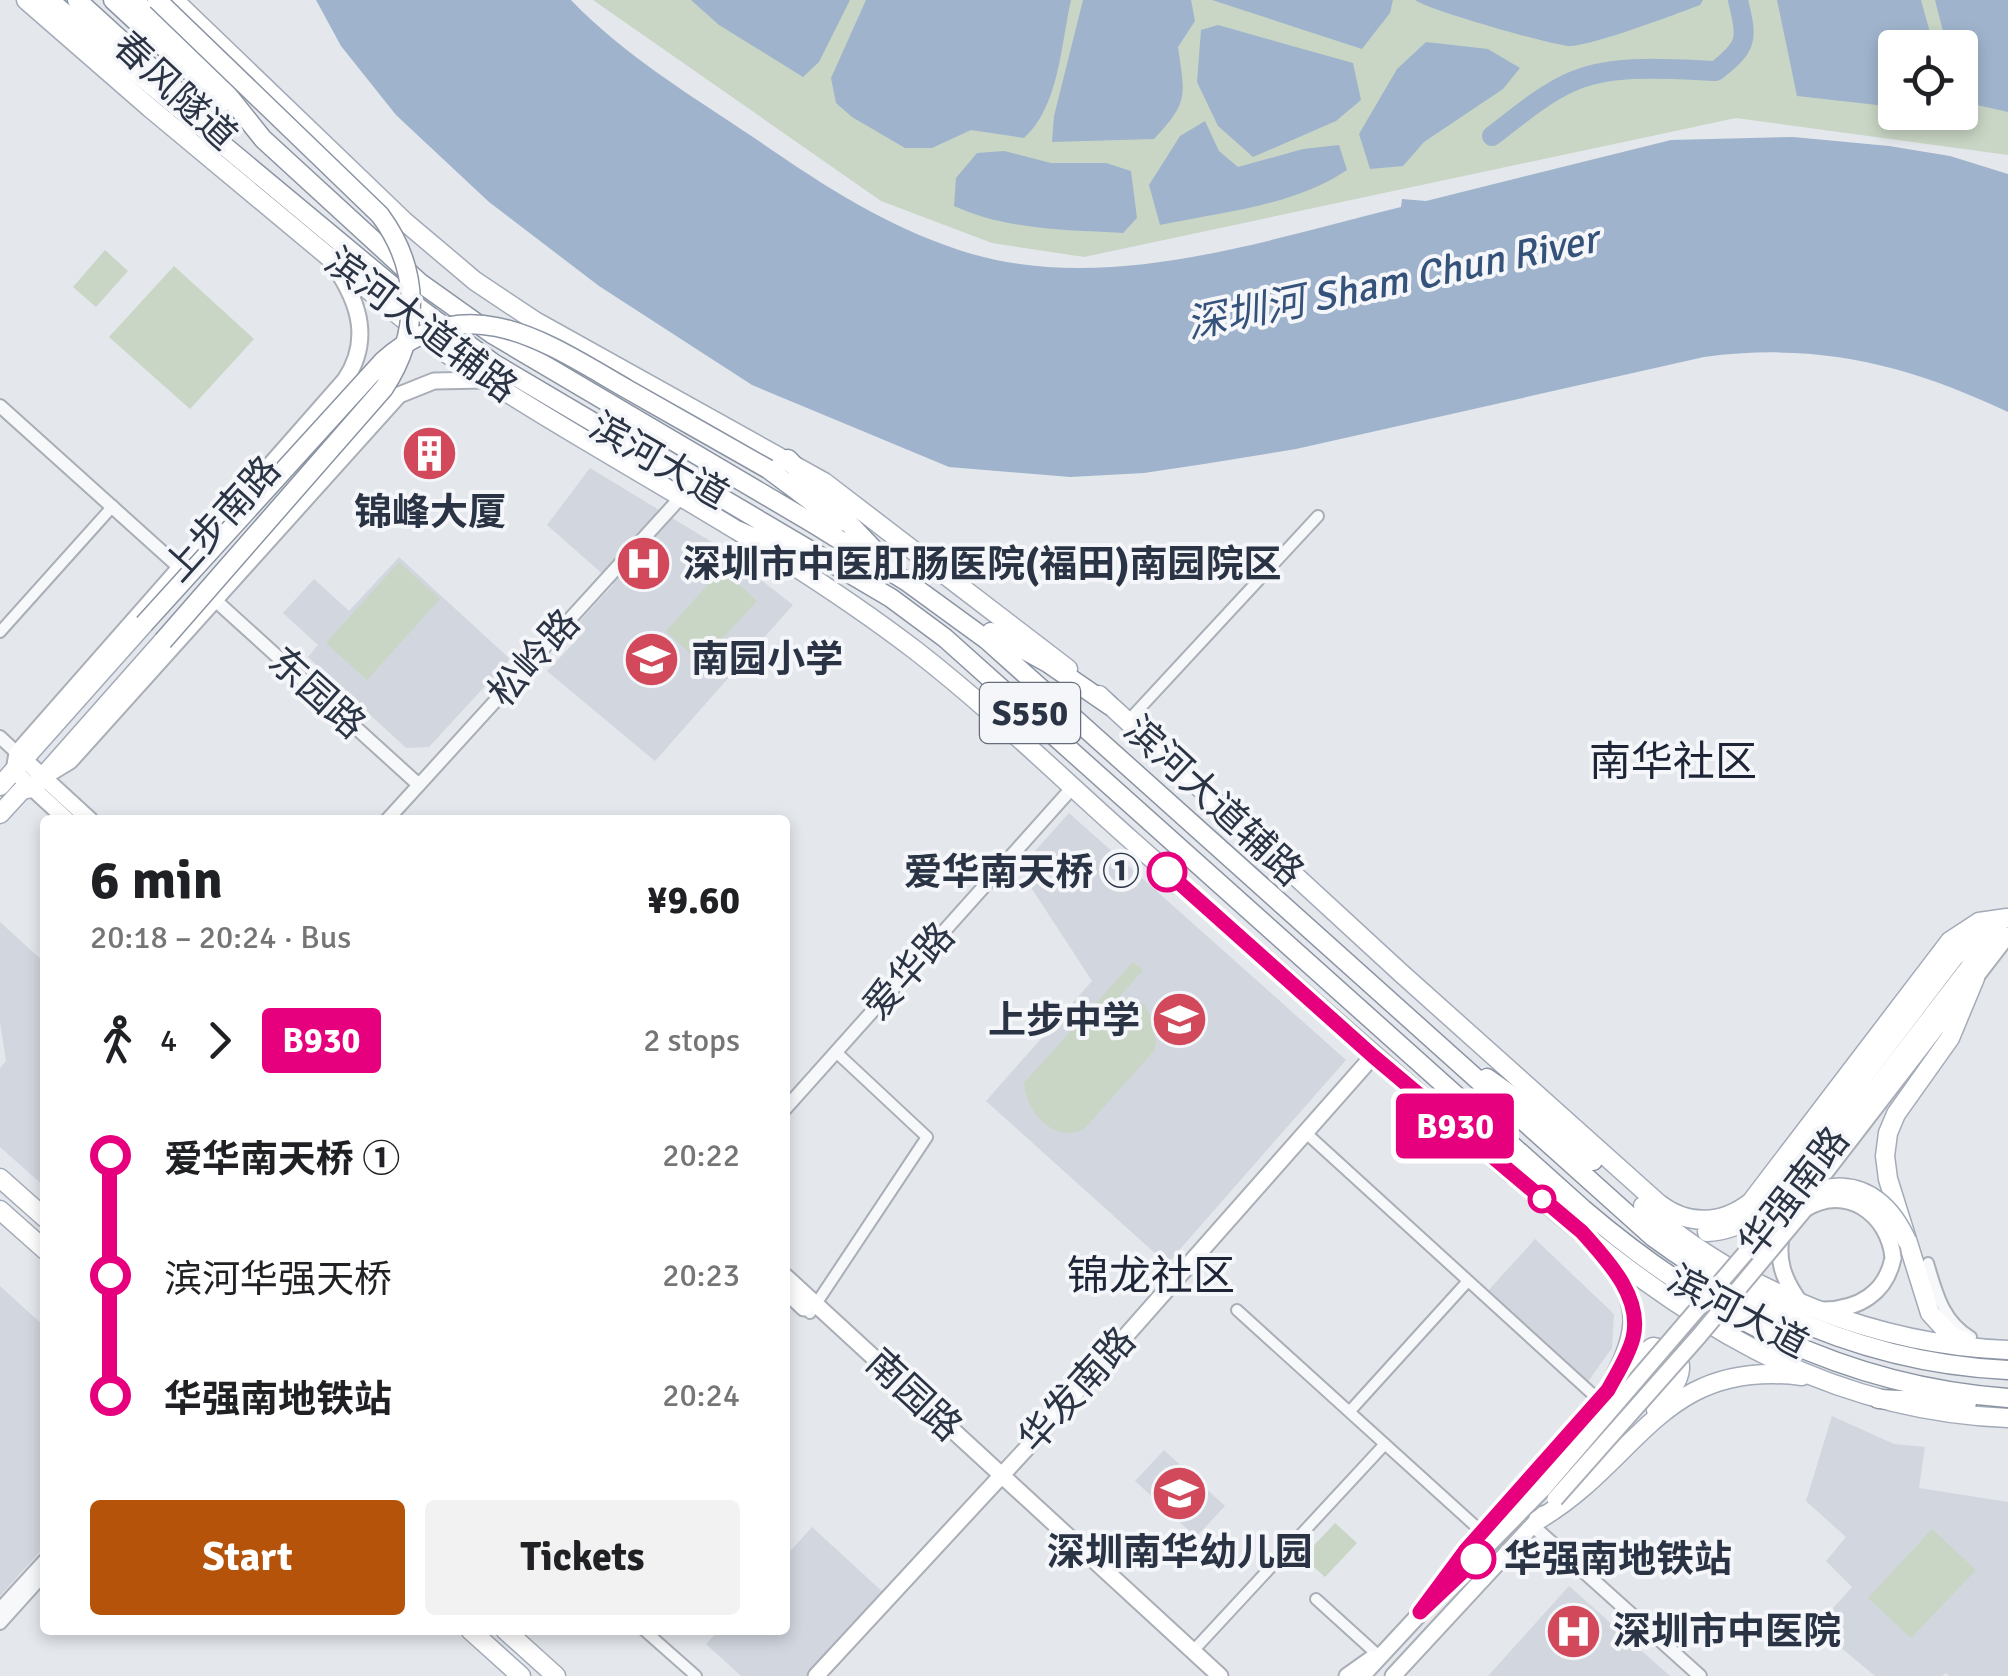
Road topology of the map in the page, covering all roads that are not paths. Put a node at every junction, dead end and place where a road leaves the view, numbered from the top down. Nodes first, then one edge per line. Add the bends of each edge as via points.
1 (26, 0) edge
2 (48, 0) edge
3 (77, 0) edge
4 (112, 0) edge
5 (134, 0) edge
6 (157, 0) edge
7 (174, 0) edge
8 (263, 140) junction
9 (272, 184) junction
10 (322, 251) junction
11 (345, 380) junction
12 (485, 380) junction
13 (0, 406) edge
14 (385, 410) junction
15 (788, 459) junction
16 (682, 496) junction
17 (113, 506) junction
18 (1318, 516) dead end
19 (738, 530) junction
20 (856, 533) junction
21 (179, 567) junction
22 (906, 581) junction
23 (890, 598) junction
24 (932, 598) junction
25 (215, 600) junction
26 (0, 632) edge
27 (1110, 705) junction
28 (1128, 721) junction
29 (0, 736) edge
30 (14, 761) edge
31 (38, 782) junction
32 (419, 785) junction
33 (0, 786) edge
34 (1072, 788) junction
35 (0, 814) edge
36 (63, 815) edge
37 (83, 815) edge
38 (392, 815) edge
39 (2007, 917) edge
40 (2008, 935) edge
41 (1975, 978) junction
42 (1429, 1039) junction
43 (836, 1052) junction
44 (1373, 1056) junction
45 (1417, 1061) junction
46 (1524, 1083) junction
47 (790, 1103) edge
48 (1306, 1133) junction
49 (1592, 1161) junction
50 (0, 1178) edge
51 (1548, 1204) junction
52 (0, 1210) edge
53 (1658, 1211) junction
54 (40, 1214) edge
55 (1767, 1228) junction
56 (1582, 1232) junction
57 (40, 1246) edge
58 (1910, 1255) junction
59 (790, 1282) edge
60 (1468, 1282) junction
61 (790, 1293) edge
62 (1808, 1305) junction
63 (813, 1309) junction
64 (1237, 1310) dead end
65 (2002, 1348) edge
66 (2008, 1370) edge
67 (1823, 1379) junction
68 (1604, 1395) junction
69 (1878, 1399) junction
70 (2008, 1400) edge
71 (1350, 1412) junction
72 (2008, 1418) edge
73 (1636, 1434) junction
74 (1386, 1444) junction
75 (998, 1479) junction
76 (1549, 1494) junction
77 (1536, 1523) junction
78 (1482, 1532) junction
79 (40, 1565) edge
80 (40, 1579) edge
81 (1316, 1599) dead end
82 (0, 1609) edge
83 (1420, 1612) junction
84 (0, 1623) edge
85 (475, 1635) edge
86 (511, 1635) edge
87 (650, 1635) edge
88 (1193, 1651) junction
89 (1380, 1656) junction
90 (515, 1674) edge
91 (556, 1676) edge
92 (696, 1676) edge
93 (816, 1676) edge
94 (1205, 1676) edge
95 (1220, 1676) edge
96 (1347, 1676) edge
97 (1362, 1676) edge
98 (1393, 1676) edge
99 (1700, 1676) edge

1 - 10 main road, 滨河大道辅路
2 - 9 main road, 滨河大道 / S550
3 - 9 main road, 春风隧道
4 - 8 main road, 春风隧道
5 - 8 main road, 滨河大道 / S550 via 211,74
6 - 31 main road, 上步南路, bridge via 380,215 402,250 412,310 403,353 384,388
7 - 15 main road, 滨河大道辅路 via 475,281 556,333
8 - 22 main road, 滨河大道 / S550 via 466,317
9 - 23 main road, 滨河大道 / S550 via 493,363
10 - 11 main road, 上步南路 via 348,286 361,321 359,352
10 - 12 main road, 滨河大道辅路
11 - 14 main road via 364,370 379,374 389,387
11 - 21 main road, 上步南路
12 - 14 main road, 上步南路 via 418,385
12 - 16 main road, 滨河大道辅路
13 - 17 street
14 - 25 main road, 上步南路
15 - 20 main road
15 - 27 main road, 滨河大道辅路
16 - 19 main road, 滨河大道辅路
16 - 32 street, 松岭路
17 - 21 street
17 - 26 street
18 - 28 street
19 - 23 main road
19 - 34 main road, 滨河大道辅路 via 915,650
20 - 22 main road
20 - 30 main road, 上步南路, bridge via 768,470 534,336 502,326 452,326 421,335 383,361
21 - 30 main road, 上步南路
22 - 24 main road, 滨河大道 / S550
23 - 45 main road, 滨河大道 / S550 via 979,668
24 - 27 main road
24 - 42 main road, 滨河大道 / S550 via 1039,684
25 - 31 main road, 上步南路 via 70,761
25 - 32 street, 东园路
27 - 28 main road, 滨河大道辅路
28 - 46 main road, 滨河大道辅路
29 - 30 street
30 - 31 main road
30 - 33 main road, 上步南路
31 - 35 main road, 上步南路
31 - 36 main road
31 - 37 main road
32 - 38 street, 松岭路
34 - 43 street, 爱华路
34 - 44 main road, 滨河大道辅路
39 - 53 main road via 1954,957 1760,1212 1713,1232 1685,1230
39 - 55 main road, 华强南路, bridge
40 - 41 main road, 华强南路
41 - 58 main road, bridge via 1950,1038 1888,1133 1888,1179
41 - 62 main road, 华强南路 via 1782,1231 1784,1276
42 - 49 main road via 1516,1097
42 - 66 main road, 滨河大道 / S550 via 1652,1237 1712,1279 1773,1312 1871,1348
43 - 47 street, 爱华路
43 - 63 street via 927,1136
44 - 48 main road, 华发南路
44 - 51 main road, 滨河大道辅路
45 - 51 main road
45 - 70 main road, 滨河大道 / S550 via 1619,1239 1730,1316 1854,1368
46 - 49 main road, 滨河大道辅路
46 - 53 main road, 滨河大道辅路
48 - 60 street
48 - 75 main road, 华发南路
49 - 53 main road, 滨河大道辅路
50 - 54 main road
51 - 56 main road, 滨河大道辅路
52 - 57 main road
53 - 62 main road, 滨河大道辅路 via 1708,1254
55 - 58 main road, bridge via 1805,1195 1855,1189 1894,1217
55 - 76 main road, 华强南路, bridge
56 - 67 main road, 滨河大道辅路 via 1701,1320
56 - 68 main road via 1612,1266 1632,1310 1630,1348
58 - 62 main road via 1867,1299 1843,1308
58 - 65 main road via 1939,1325 1968,1343
58 - 76 main road, 华强南路, bridge via 1865,1207 1837,1198 1814,1203 1700,1336
59 - 63 main road, 南园路
60 - 68 street
60 - 71 street
61 - 63 main road, 南园路
62 - 65 main road, 滨河大道辅路 via 1926,1341
63 - 75 main road, 南园路
64 - 71 street
67 - 69 main road, 滨河大道辅路
67 - 73 main road via 1772,1374 1720,1380
68 - 73 main road via 1653,1348 1668,1351 1680,1365 1677,1385
68 - 78 main road
69 - 70 main road
69 - 72 main road, 滨河大道辅路 via 1938,1413
71 - 74 street
73 - 77 main road via 1576,1496
74 - 78 street
74 - 88 street
75 - 88 main road, 南园路
75 - 93 main road, 华发南路
75 - 94 main road, 南园路
76 - 77 main road, 华强南路
76 - 83 main road, 华强南路
77 - 98 main road, 华强南路
77 - 99 street
78 - 83 main road
79 - 82 street
80 - 84 street
81 - 89 street
83 - 89 main road, 华强南路
85 - 90 main road
86 - 91 main road
87 - 92 street
88 - 95 main road, 南园路
89 - 96 main road
89 - 97 main road, 华强南路

